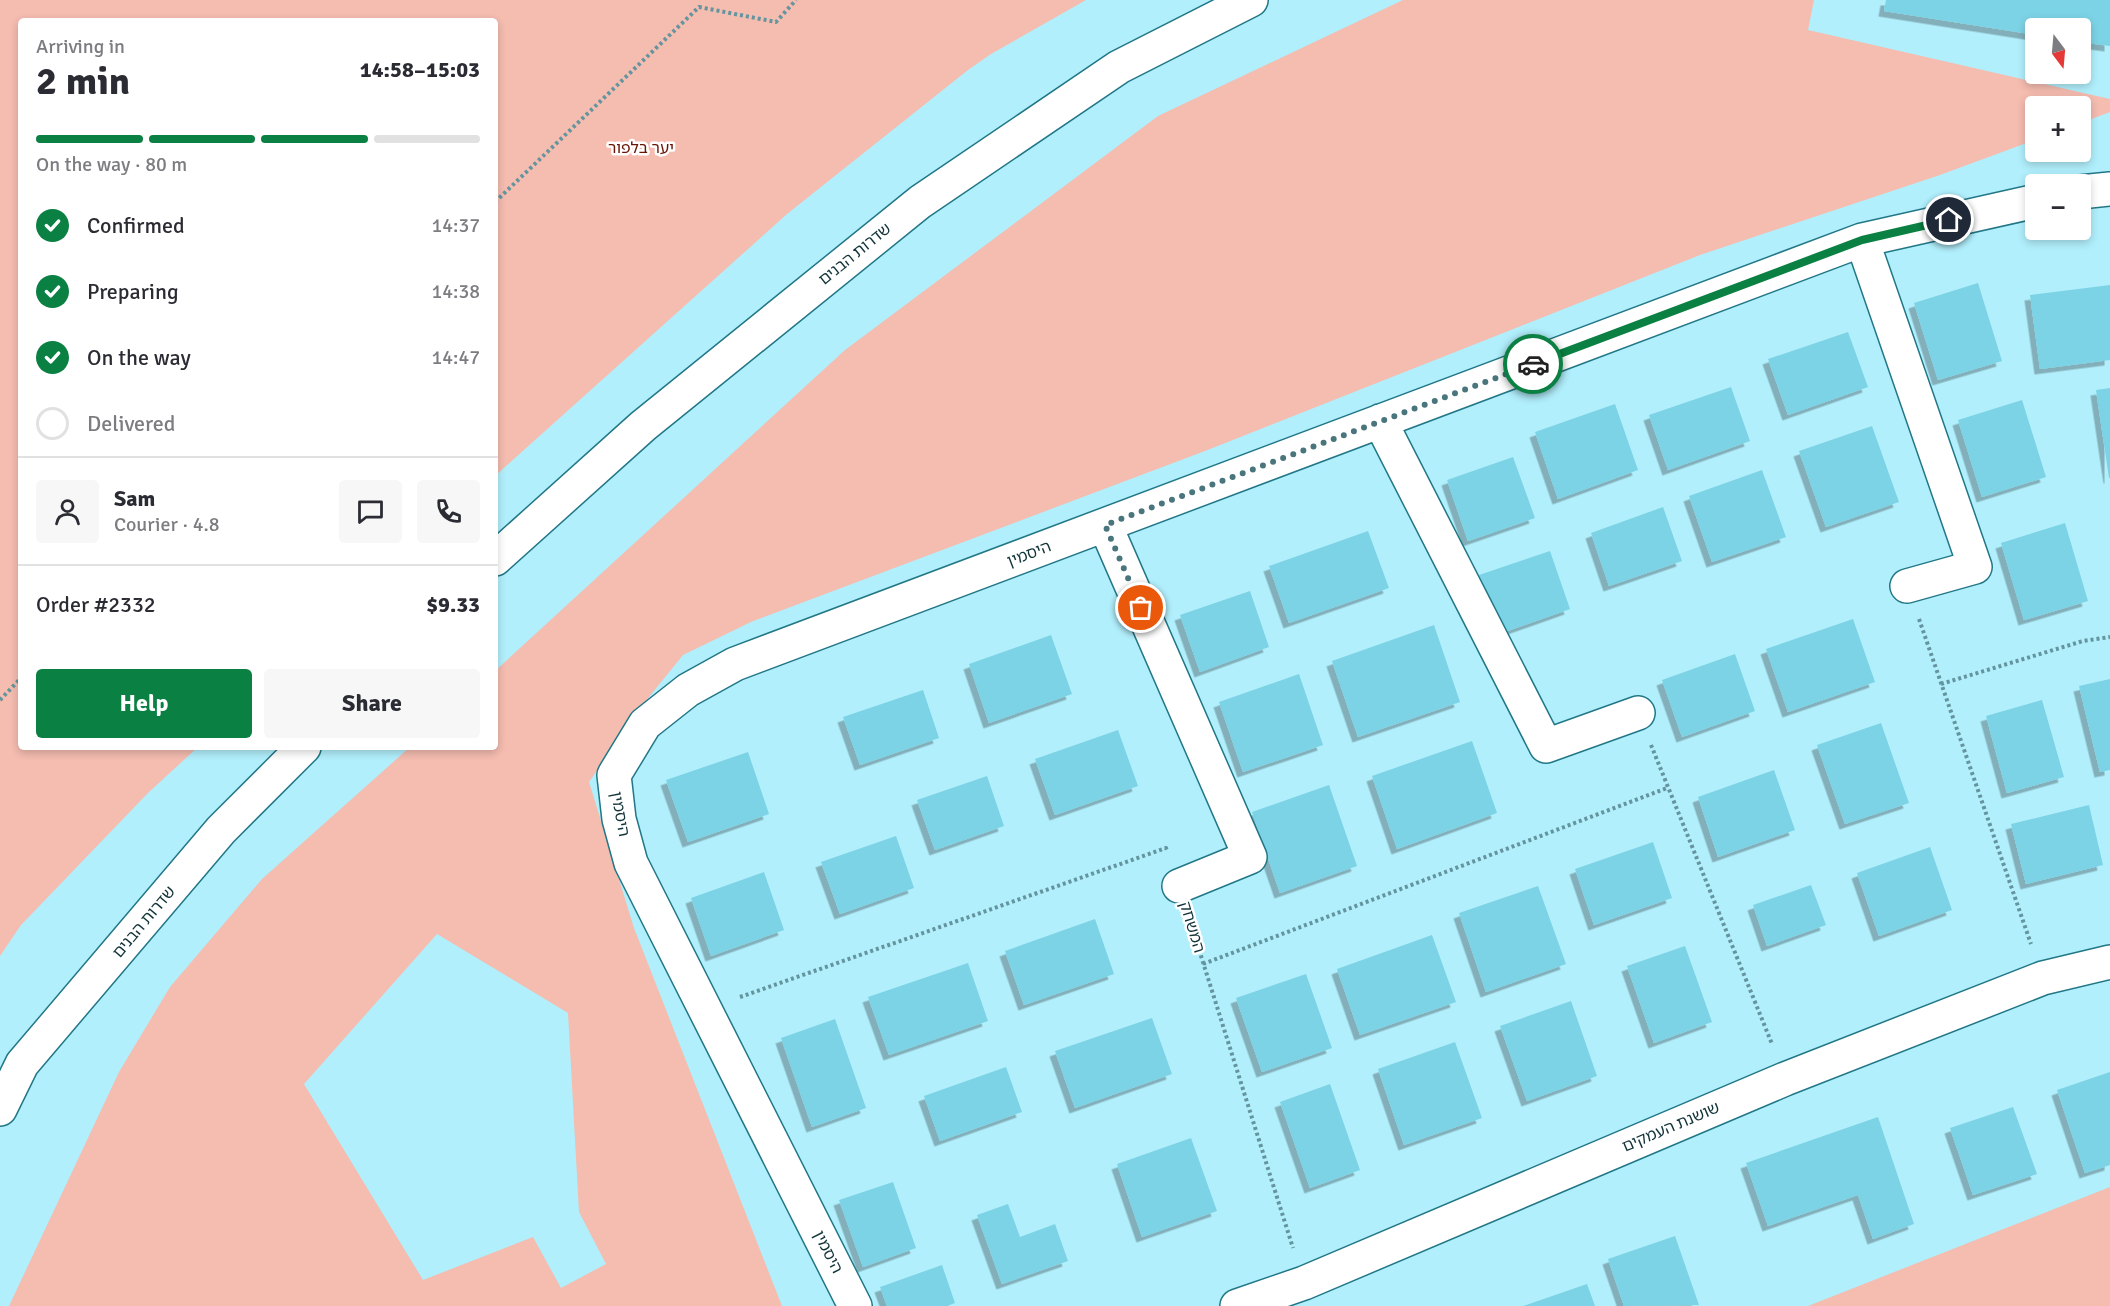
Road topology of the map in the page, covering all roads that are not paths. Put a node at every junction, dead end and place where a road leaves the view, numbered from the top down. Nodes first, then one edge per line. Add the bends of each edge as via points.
1 (1251, 0) edge
2 (2110, 189) edge
3 (2091, 191) edge
4 (2025, 203) edge
5 (1862, 240) junction
6 (1380, 421) junction
7 (1105, 525) junction
8 (498, 556) edge
9 (1907, 586) road end
10 (1638, 713) road end
11 (301, 750) edge
12 (1179, 886) road end
13 (2110, 962) edge
14 (0, 1109) edge
15 (855, 1306) edge
16 (1237, 1306) edge

1 - 8 street, שדרות הבנים via 1119,68 920,202 642,426
2 - 3 street
4 - 5 street, היסמין
5 - 6 street, היסמין
5 - 9 street via 1975,567
6 - 7 street, היסמין
6 - 10 street via 1546,746
7 - 12 street, המשחק via 1250,857
7 - 15 street, היסמין via 735,664 688,690 645,724 614,775 619,819 632,863
11 - 14 street, שדרות הבנים via 221,830 30,1055
13 - 16 street, שושנת העמקים via 2043,978 1785,1078 1304,1283

